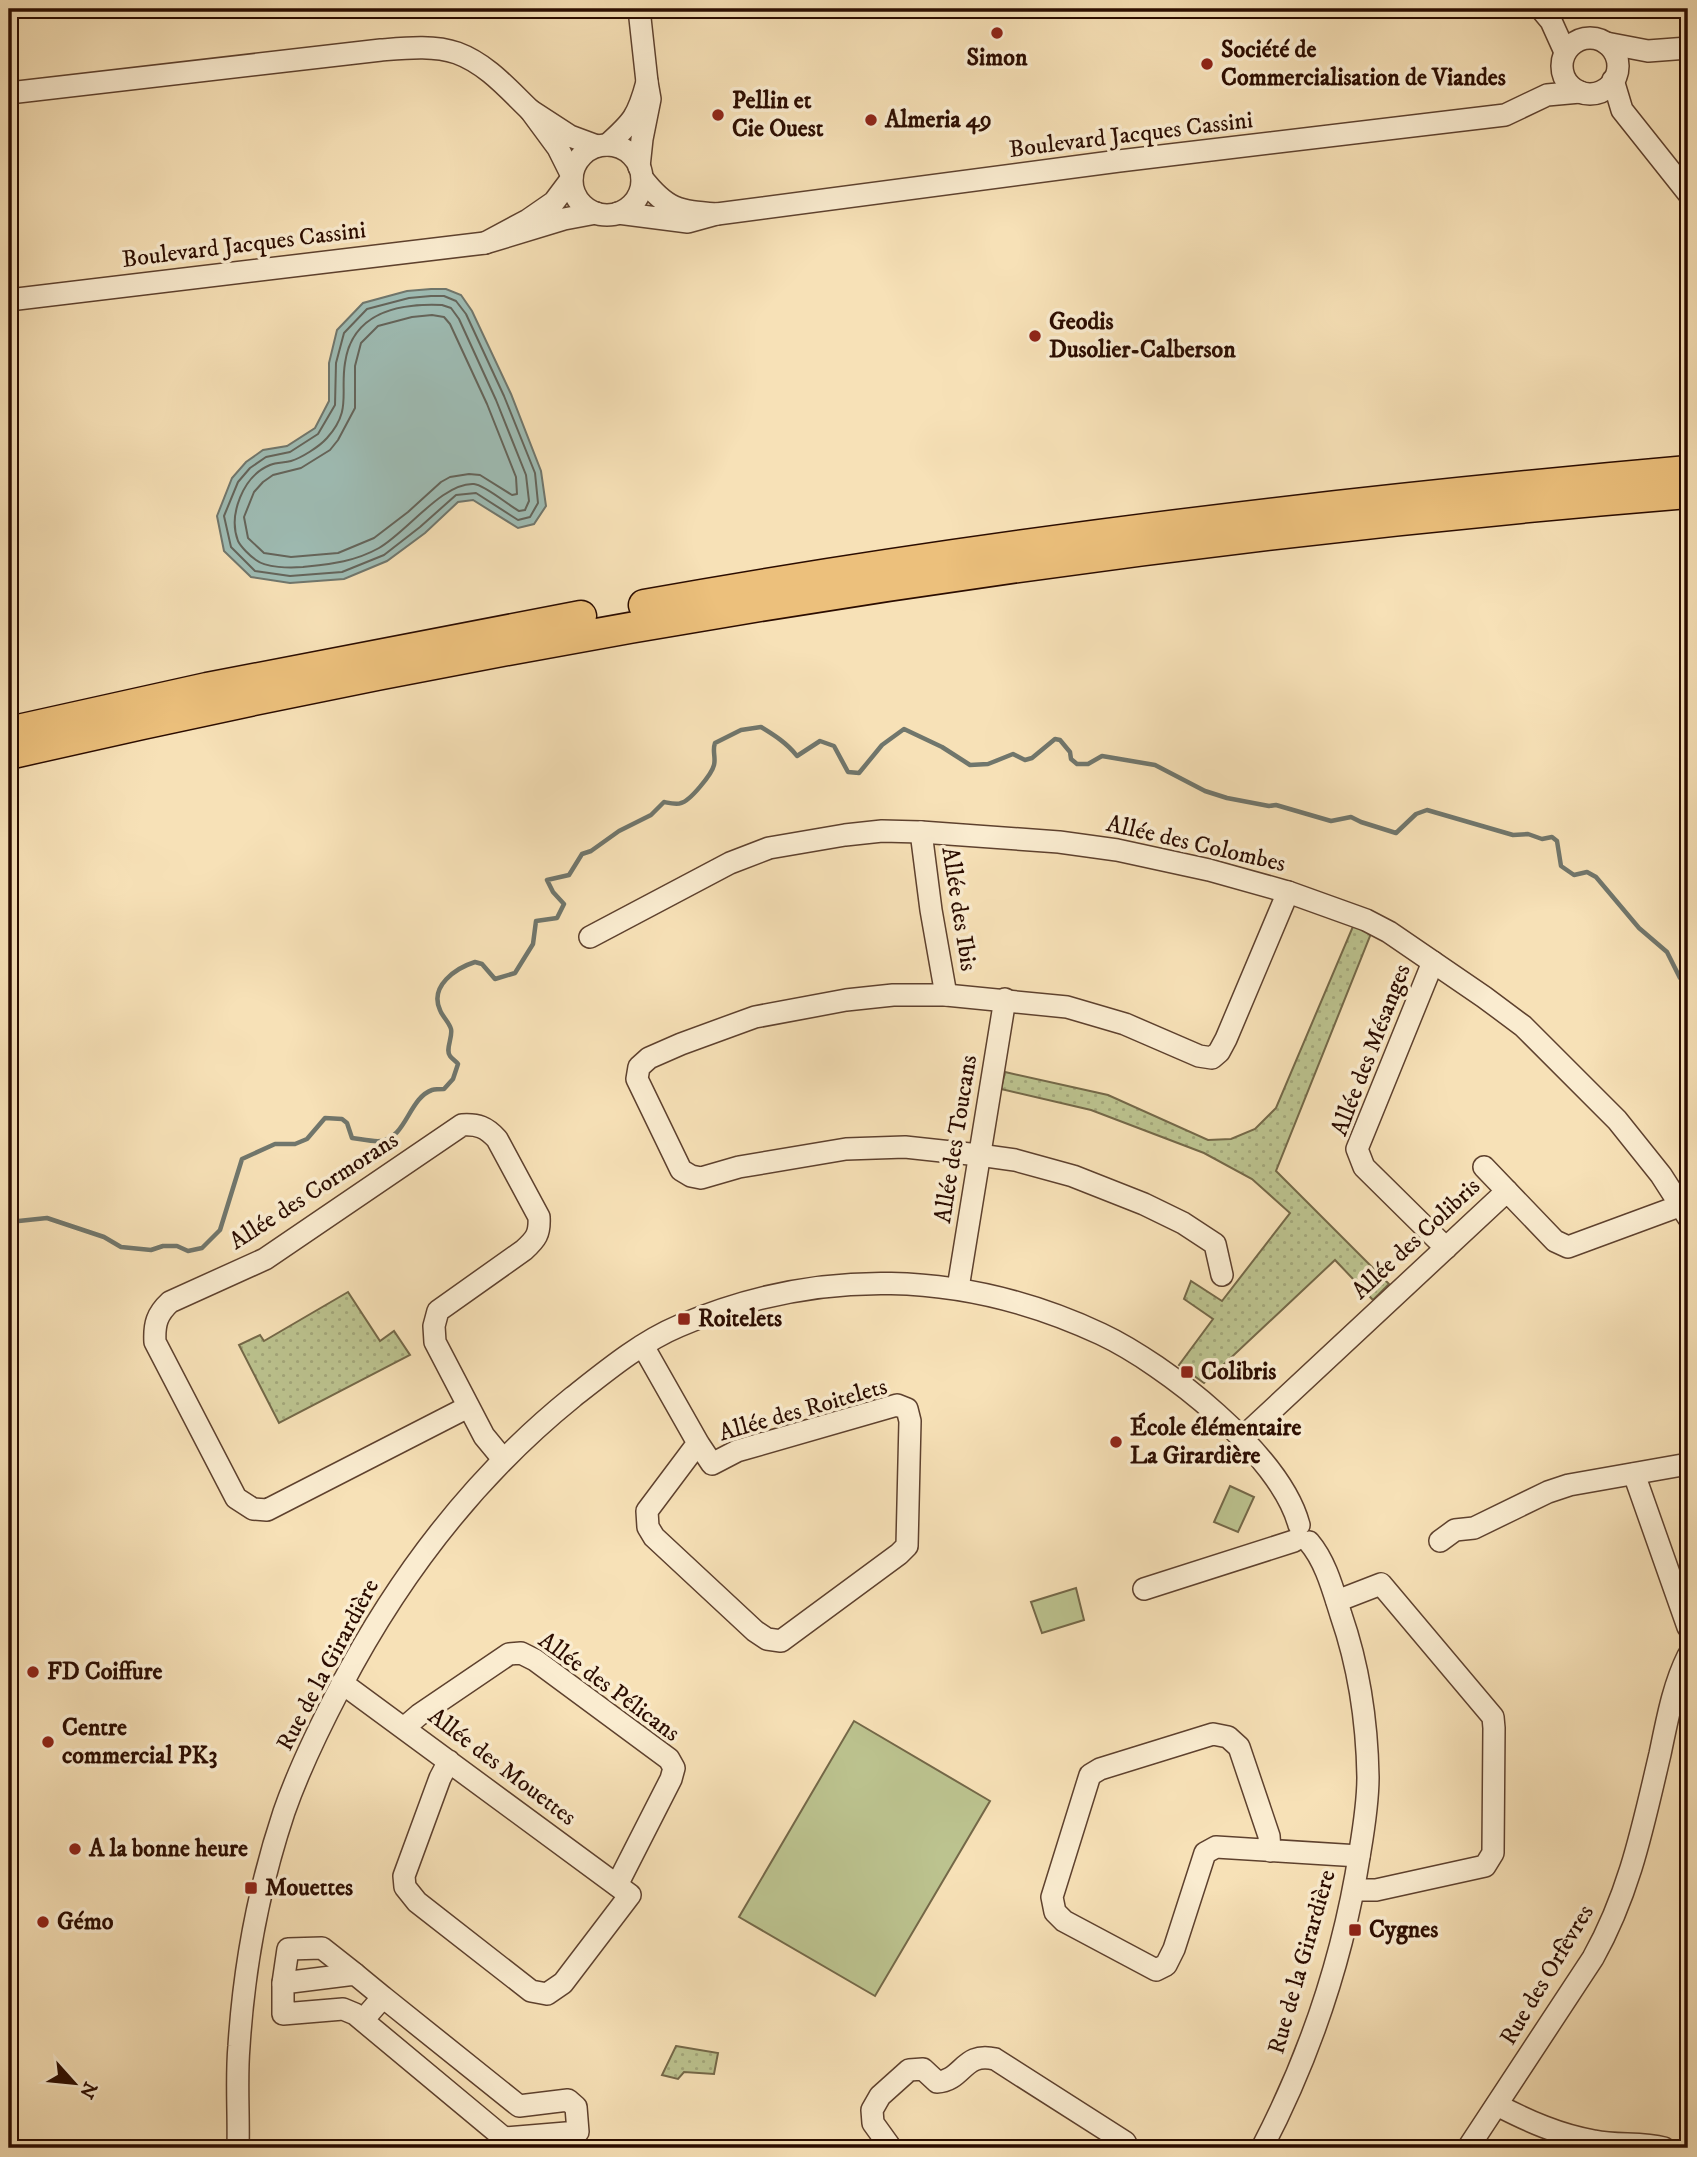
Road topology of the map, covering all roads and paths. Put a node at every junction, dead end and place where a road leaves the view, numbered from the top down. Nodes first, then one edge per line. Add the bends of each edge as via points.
1 (639, 9) edge
2 (1546, 15) edge
3 (1596, 41) junction
4 (1688, 48) edge
5 (1648, 51) junction
6 (1564, 61) junction
7 (1615, 76) junction
8 (647, 82) junction
9 (1587, 92) junction
10 (9, 93) edge
11 (1548, 95) junction
12 (530, 110) junction
13 (1622, 110) junction
14 (602, 146) junction
15 (640, 173) junction
16 (572, 177) junction
17 (1688, 193) edge
18 (596, 213) junction
19 (618, 213) junction
20 (717, 214) junction
21 (485, 243) junction
22 (9, 300) edge
23 (1688, 451) edge
24 (1688, 471) edge
25 (1518, 485) junction
26 (1688, 493) edge
27 (263, 698) junction
28 (66, 719) junction
29 (9, 720) edge
30 (9, 732) edge
31 (9, 754) edge
32 (9, 774) edge
33 (921, 832) junction
34 (1288, 892) junction
35 (590, 937) dead end
36 (1433, 962) junction
37 (946, 995) junction
38 (1005, 999) junction
39 (979, 1154) junction
40 (1485, 1167) dead end
41 (1507, 1191) junction
42 (1685, 1211) edge
43 (1446, 1248) junction
44 (1222, 1275) dead end
45 (958, 1288) junction
46 (643, 1346) junction
47 (468, 1407) junction
48 (1242, 1438) junction
49 (698, 1443) junction
50 (503, 1460) junction
51 (1688, 1464) edge
52 (1641, 1473) junction
53 (1301, 1536) junction
54 (1440, 1541) dead end
55 (1144, 1589) dead end
56 (1688, 1592) edge
57 (1336, 1601) junction
58 (1688, 1626) edge
59 (1688, 1656) edge
60 (342, 1683) junction
61 (405, 1727) junction
62 (449, 1761) junction
63 (1270, 1851) junction
64 (1359, 1856) junction
65 (624, 1890) junction
66 (1354, 1890) junction
67 (355, 1974) junction
68 (283, 1983) junction
69 (383, 1997) junction
70 (363, 2020) junction
71 (1497, 2105) junction
72 (579, 2140) edge
73 (238, 2148) edge
74 (891, 2148) edge
75 (1128, 2148) edge
76 (1262, 2148) edge
77 (1468, 2148) edge
78 (1664, 2148) edge

1 - 8 street
2 - 3 street
2 - 6 street
3 - 5 street
3 - 6 street via 1571,45
3 - 7 street via 1614,52
4 - 5 street
5 - 7 street
6 - 9 street via 1566,80
6 - 11 street
7 - 9 street via 1606,88
7 - 13 street
8 - 14 street via 631,123
8 - 15 street via 650,99
9 - 11 street, Boulevard Jacques Cassini
9 - 13 street
10 - 12 street via 423,47 457,53 487,69
11 - 20 street, Boulevard Jacques Cassini via 1504,115
12 - 14 street via 570,136
12 - 16 street via 558,148
13 - 17 street
14 - 15 street via 626,151
14 - 16 street via 581,157
15 - 19 street via 636,199
15 - 20 street, Boulevard Jacques Cassini via 657,198 673,207
16 - 18 street via 578,200
16 - 21 street, Boulevard Jacques Cassini via 554,202
18 - 19 street
18 - 21 street, Boulevard Jacques Cassini
19 - 20 street, Boulevard Jacques Cassini via 688,222
21 - 22 street, Boulevard Jacques Cassini
23 - 25 highway via 1535,474
24 - 25 highway
25 - 28 highway via 1250,515 904,562 472,636
26 - 27 highway via 1354,525 1007,569 701,616
27 - 31 highway
27 - 32 highway via 245,715
28 - 29 highway via 43,714
28 - 30 highway
33 - 34 street, Allée des Colombes via 1117,850
33 - 35 street, Allée des Colombes via 882,831 769,848 730,863
33 - 37 street, Allée des Ibis
34 - 36 street, Allée des Colombes via 1366,920
34 - 38 street via 1226,1038 1212,1058 1067,1007
36 - 42 street, Allée des Colombes via 1523,1026 1567,1069 1617,1120
36 - 43 street, Allée des Mésanges via 1357,1149 1364,1167
37 - 38 street
37 - 39 street via 846,1000 755,1017 649,1058 639,1068 637,1079 681,1170 691,1176 701,1178 738,1167 846,1149 905,1147
38 - 39 street, Allée des Toucans
39 - 44 street via 1073,1175 1183,1223 1215,1244
39 - 45 street, Allée des Toucans
40 - 41 street
41 - 42 street, Allée des Colibris via 1555,1241 1568,1247
41 - 43 street, Allée des Colibris
43 - 48 street, Allée des Colibris
45 - 46 street, Rue de la Girardière via 874,1282 808,1289 705,1317
45 - 48 street, Rue de la Girardière via 1064,1317 1114,1340 1164,1372
46 - 49 street, Allée des Roitelets
46 - 50 street, Rue de la Girardière via 592,1382
47 - 47 street, Allée des Cormorans via 435,1342 438,1311 524,1250 540,1232 539,1217 497,1139 477,1124 463,1125 265,1259 170,1302 160,1311 154,1327 155,1342 236,1498 253,1509 267,1510
47 - 50 street, Allée des Cormorans
48 - 53 street, Rue de la Girardière via 1292,1505
49 - 49 street, Allée des Roitelets via 712,1464 737,1451 897,1405 906,1409 910,1421 907,1546 781,1641 767,1639 648,1527 647,1511
50 - 60 street, Rue de la Girardière via 422,1555
51 - 52 street
52 - 54 street via 1548,1492 1474,1528 1455,1530
52 - 56 street
52 - 58 street
53 - 55 street via 1290,1544
53 - 57 street, Rue de la Girardière via 1316,1550
57 - 64 street, Rue de la Girardière via 1359,1681 1366,1736 1368,1779
57 - 66 street via 1381,1584 1493,1717 1494,1728 1493,1853 1485,1866 1376,1890
59 - 71 street, Rue des Orfèvres via 1634,1861 1612,1925
60 - 61 street, Allée des Mouettes
60 - 73 street, Rue de la Girardière via 284,1812 255,1921 239,2045
61 - 62 street, Allée des Mouettes
61 - 65 street, Allée des Pélicans via 509,1654 521,1653 669,1759 674,1768 671,1779
62 - 65 street, Allée des Mouettes
62 - 65 street, Allée des Pélicans via 404,1876 405,1887 417,1902 531,1991 547,1994 563,1983
63 - 63 street via 1216,1847 1205,1853 1174,1949 1166,1965 1156,1970 1055,1912 1052,1897 1090,1775 1213,1734 1228,1737 1239,1747
63 - 64 street
64 - 66 street, Rue de la Girardière
66 - 76 street, Rue de la Girardière via 1309,2041
67 - 68 street
67 - 68 street via 322,1948 288,1950
67 - 69 street
68 - 70 street via 283,2014 343,2009
69 - 70 street
69 - 72 street via 519,2106 568,2100 576,2107
70 - 72 street via 504,2138
71 - 77 street, Rue des Orfèvres
71 - 78 street via 1566,2135
74 - 75 street via 873,2123 872,2110 880,2096 909,2070 923,2069 937,2082 946,2082 982,2056 995,2059

